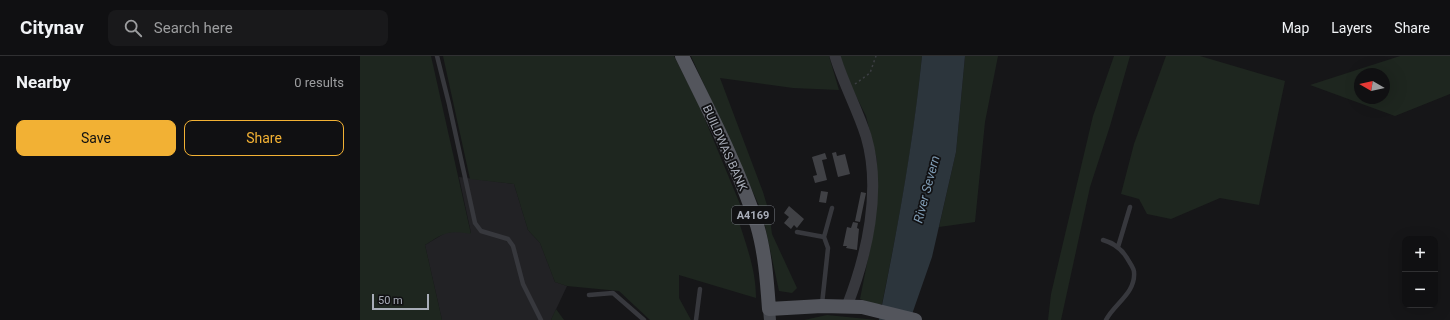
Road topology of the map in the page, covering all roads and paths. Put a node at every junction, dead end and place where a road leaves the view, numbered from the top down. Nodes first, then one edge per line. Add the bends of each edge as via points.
1 (437, 56) edge
2 (682, 56) edge
3 (835, 56) edge
4 (876, 56) edge
5 (846, 89) junction
6 (1130, 207) dead end
7 (832, 208) dead end
8 (797, 232) dead end
9 (824, 237) junction
10 (1103, 240) dead end
11 (1118, 247) junction
12 (700, 289) dead end
13 (589, 295) dead end
14 (822, 306) junction
15 (847, 306) junction
16 (769, 314) edge
17 (541, 320) edge
18 (644, 320) edge
19 (696, 320) edge
20 (915, 320) edge
21 (1106, 320) edge

1 - 17 lane via 476,223 481,231 508,239 513,246 523,284
2 - 16 main road, BUILDWAS BANK / A4169 via 740,179 757,226 765,264
3 - 5 street
4 - 5 path via 870,73
5 - 15 street via 866,137 873,188 862,259
6 - 11 lane
7 - 9 lane
8 - 9 lane
9 - 14 lane via 828,248
10 - 11 lane
11 - 21 lane via 1134,272 1132,285 1123,299 1110,311
12 - 19 lane
13 - 18 lane via 613,293
14 - 15 main road, BUILDWAS BANK / A4169
14 - 16 main road, BUILDWAS BANK / A4169
15 - 20 main road, BUILDWAS BANK via 862,307

